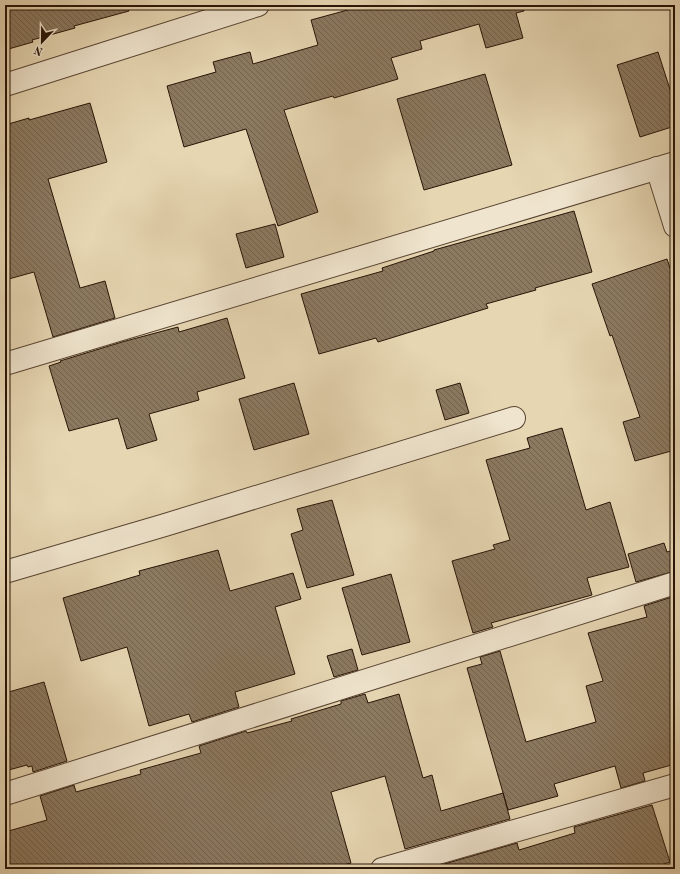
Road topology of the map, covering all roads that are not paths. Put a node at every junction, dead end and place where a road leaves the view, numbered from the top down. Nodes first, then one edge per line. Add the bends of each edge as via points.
1 (258, 5) edge
2 (5, 85) edge
3 (666, 166) edge
4 (675, 226) edge
5 (5, 364) edge
6 (514, 418) dead end
7 (5, 572) edge
8 (675, 583) edge
9 (675, 785) edge
10 (5, 794) edge
11 (382, 869) edge

1 - 2 street
3 - 4 street
3 - 5 street
6 - 7 street
8 - 10 street
9 - 11 street

